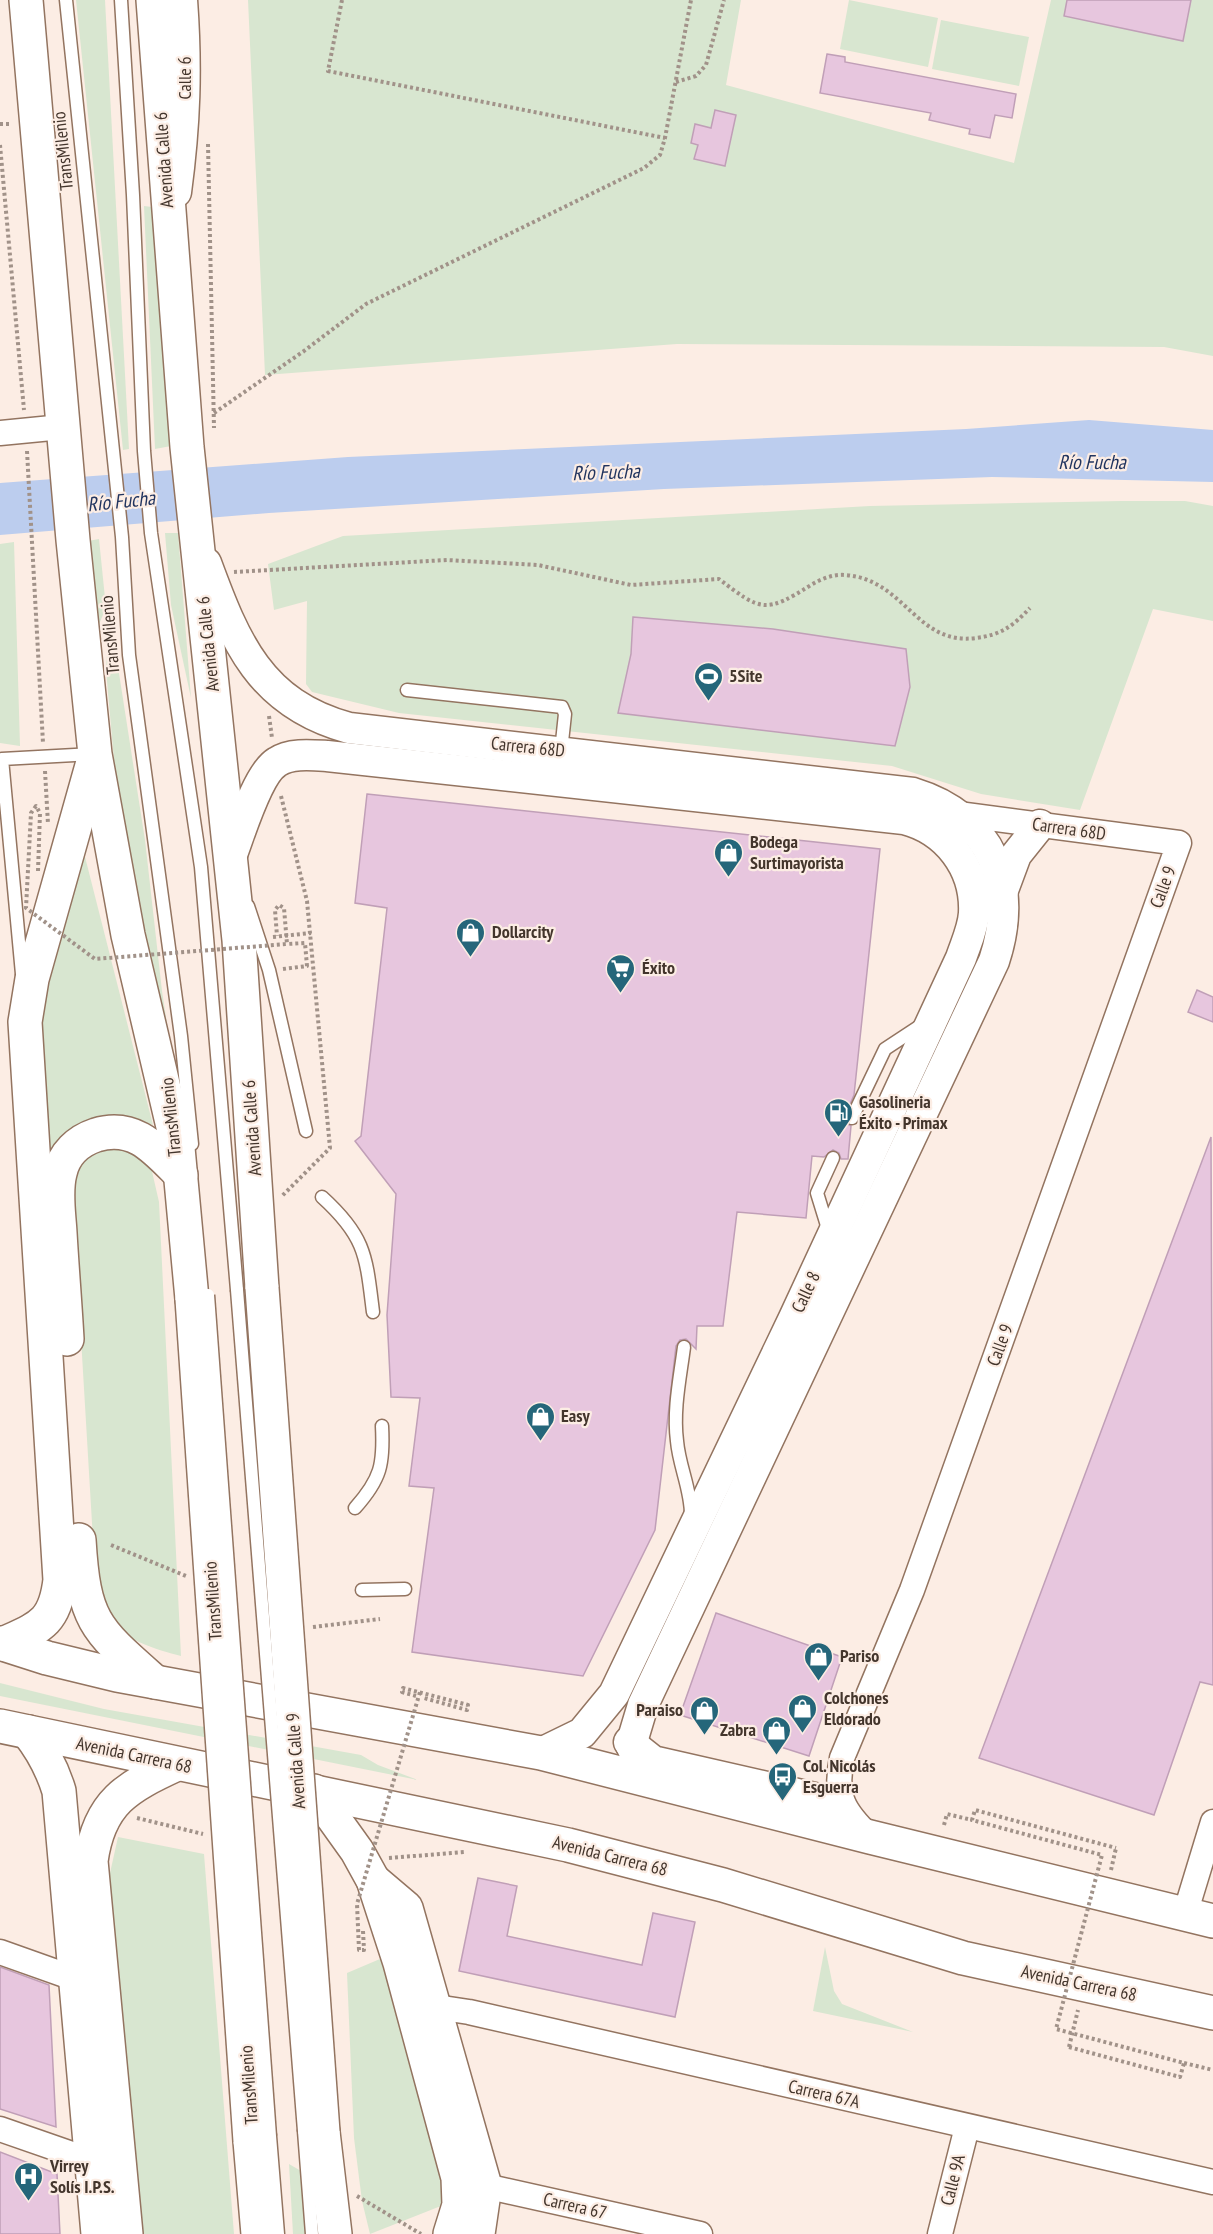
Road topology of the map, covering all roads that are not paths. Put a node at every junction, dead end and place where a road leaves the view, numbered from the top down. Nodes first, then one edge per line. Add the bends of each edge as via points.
1 (26, 0) edge
2 (66, 0) edge
3 (121, 0) edge
4 (153, 0) edge
5 (169, 0) edge
6 (182, 0) edge
7 (170, 240) junction
8 (0, 433) edge
9 (64, 442) junction
10 (196, 538) junction
11 (407, 690) dead end
12 (561, 751) junction
13 (95, 754) junction
14 (958, 814) junction
15 (914, 821) junction
16 (1040, 825) junction
17 (1179, 843) joint
18 (231, 857) junction
19 (1003, 890) junction
20 (26, 1011) junction
21 (934, 1016) junction
22 (852, 1118) dead end
23 (306, 1131) dead end
24 (833, 1158) dead end
25 (187, 1164) junction
26 (322, 1197) dead end
27 (831, 1239) junction
28 (249, 1289) junction
29 (373, 1312) dead end
30 (684, 1347) dead end
31 (382, 1426) dead end
32 (355, 1508) dead end
33 (689, 1539) junction
34 (362, 1590) dead end
35 (405, 1590) dead end
36 (2, 1643) edge
37 (155, 1682) junction
38 (614, 1694) junction
39 (14, 1729) edge
40 (631, 1745) junction
41 (541, 1754) junction
42 (177, 1764) junction
43 (647, 1779) junction
44 (314, 1791) junction
45 (810, 1821) junction
46 (1213, 1822) edge
47 (870, 1838) junction
48 (373, 1880) junction
49 (1199, 1917) edge
50 (0, 1952) edge
51 (76, 1979) junction
52 (436, 2007) junction
53 (1213, 2013) edge
54 (967, 2127) junction
55 (0, 2129) edge
56 (314, 2132) junction
57 (260, 2138) junction
58 (92, 2161) junction
59 (327, 2166) junction
60 (1213, 2182) edge
61 (485, 2186) junction
62 (98, 2234) edge
63 (126, 2234) edge
64 (258, 2234) edge
65 (278, 2234) edge
66 (312, 2234) edge
67 (335, 2234) edge
68 (356, 2234) edge
69 (450, 2234) edge
70 (478, 2234) edge
71 (700, 2234) edge
72 (940, 2234) edge

1 - 9 main road
2 - 25 lane, TransMilenio via 122,537 129,656 181,1036
3 - 28 lane via 151,533 201,867
4 - 7 main road, Avenida Calle 6
5 - 7 street, Calle 6
6 - 7 street, Calle 6 via 185,113
7 - 10 main road, Avenida Calle 6 via 201,440
8 - 9 street via 26,431
9 - 13 main road
10 - 12 street, Carrera 68D via 235,638 270,686 308,714 349,728
10 - 18 main road, Avenida Calle 6
11 - 12 lane via 562,707 565,714
12 - 14 street, Carrera 68D via 912,793
13 - 20 main road via 50,870
13 - 20 lane via 2,759
13 - 25 main road via 128,935
14 - 15 street, Carrera 68D
14 - 16 street, Carrera 68D
14 - 19 street, Calle 8 via 982,841 996,866
15 - 18 street, Carrera 68D via 310,755 282,759 270,767
15 - 21 street, Calle 8 via 946,841 957,853 969,875 974,896 970,932
16 - 17 street, Carrera 68D
16 - 19 street via 1016,855
17 - 47 street, Calle 9 via 912,1590 842,1758 838,1777 840,1797 848,1814
18 - 23 lane via 269,970
18 - 28 main road, Avenida Calle 6 via 243,983
19 - 40 street, Calle 8 via 1005,913 994,961 643,1705
20 - 36 main road via 25,1051 60,1580 56,1606 48,1620 38,1629
21 - 22 lane via 885,1049
21 - 27 street, Calle 8
24 - 27 lane via 817,1193
25 - 37 main road via 135,1135 105,1132 75,1146 65,1160 58,1191 83,1588 100,1631
25 - 57 main road, bridge via 202,1292
26 - 29 lane via 345,1218 363,1249
27 - 33 street, Calle 8
28 - 56 main road, Avenida Calle 9, bridge
30 - 33 lane via 675,1415 677,1443 691,1503
31 - 32 lane via 382,1463 377,1481
33 - 38 street, Calle 8
34 - 35 lane
36 - 37 main road via 59,1661
37 - 41 main road
38 - 40 street via 619,1722
38 - 41 street, Calle 8 via 582,1733
39 - 42 main road, Avenida Carrera 68
39 - 51 main road via 41,1748 59,1791
40 - 43 street
40 - 45 street via 653,1761 816,1798 825,1805 825,1813
41 - 43 main road
42 - 44 main road, Avenida Carrera 68
42 - 63 main road via 131,1787 112,1804 98,1830 91,1861
43 - 45 main road
44 - 48 main road
44 - 53 main road, Avenida Carrera 68 via 568,1845 723,1885 963,1958
45 - 47 main road
46 - 49 street
47 - 49 main road
48 - 52 main road via 406,1908
48 - 69 main road via 400,1963 458,2178 459,2205
50 - 51 street
51 - 58 main road
52 - 54 street, Carrera 67A
52 - 61 main road
54 - 60 street, Carrera 67A
54 - 72 street, Calle 9A
55 - 58 street
56 - 59 main road, Avenida Calle 9
56 - 66 lane
57 - 64 main road
57 - 65 lane, TransMilenio
58 - 62 main road
59 - 67 main road, Avenida Calle 9
59 - 68 main road
61 - 70 main road
61 - 71 street, Carrera 67

